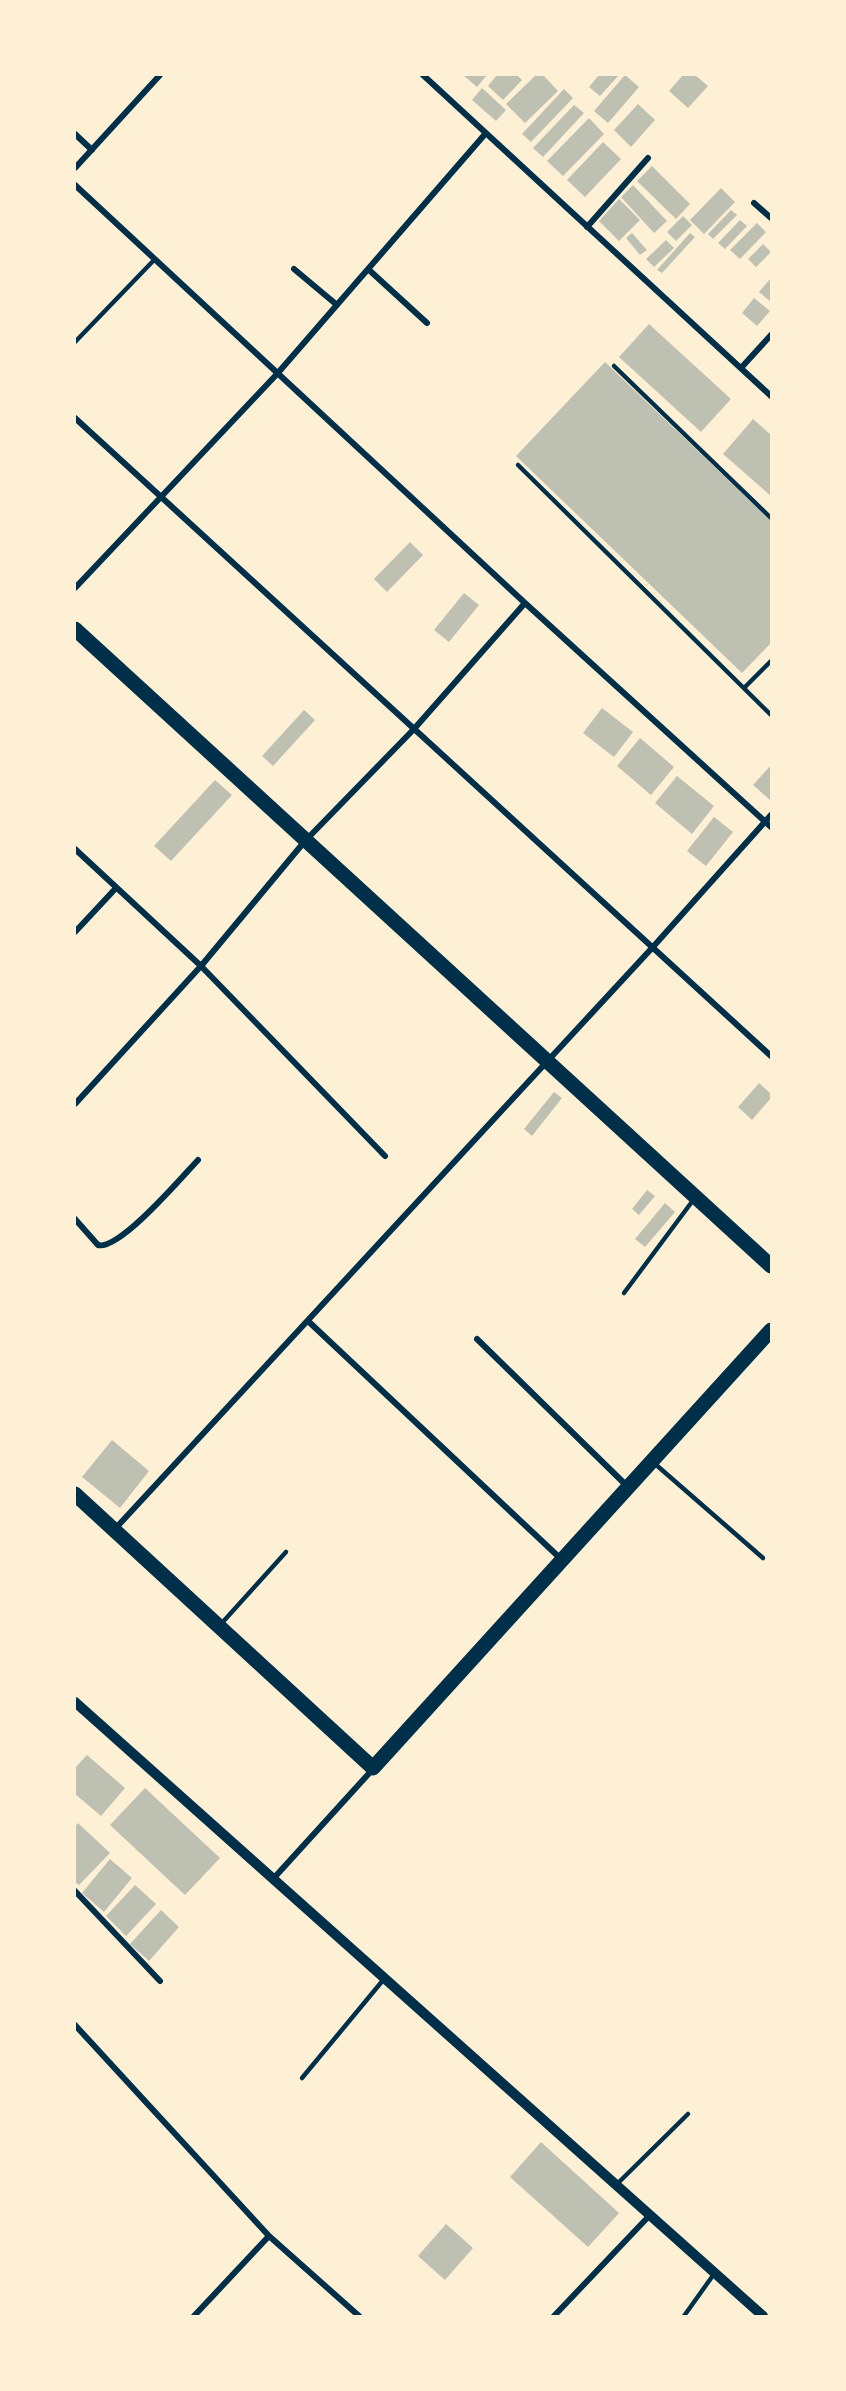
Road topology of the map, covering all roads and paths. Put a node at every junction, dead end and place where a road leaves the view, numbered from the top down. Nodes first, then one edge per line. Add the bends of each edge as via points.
1 (160, 75) edge
2 (423, 75) edge
3 (486, 133) junction
4 (75, 134) edge
5 (92, 150) junction
6 (648, 158) dead end
7 (75, 168) edge
8 (75, 185) edge
9 (754, 203) dead end
10 (771, 218) edge
11 (587, 227) junction
12 (155, 259) junction
13 (294, 269) dead end
14 (368, 269) junction
15 (337, 305) junction
16 (427, 323) dead end
17 (771, 335) edge
18 (75, 342) edge
19 (614, 366) dead end
20 (741, 368) junction
21 (278, 374) junction
22 (771, 396) edge
23 (75, 418) edge
24 (518, 465) dead end
25 (162, 498) junction
26 (771, 518) edge
27 (75, 588) edge
28 (525, 603) junction
29 (75, 629) edge
30 (771, 661) edge
31 (744, 688) junction
32 (771, 714) edge
33 (414, 729) junction
34 (771, 815) edge
35 (765, 822) junction
36 (771, 827) edge
37 (305, 841) junction
38 (75, 849) edge
39 (116, 888) junction
40 (75, 932) edge
41 (652, 948) junction
42 (201, 966) junction
43 (771, 1056) edge
44 (547, 1062) junction
45 (75, 1104) edge
46 (385, 1156) dead end
47 (198, 1160) dead end
48 (694, 1198) junction
49 (75, 1219) edge
50 (771, 1266) edge
51 (624, 1293) dead end
52 (308, 1321) junction
53 (771, 1330) edge
54 (477, 1339) dead end
55 (652, 1461) junction
56 (628, 1487) junction
57 (75, 1494) edge
58 (75, 1505) edge
59 (95, 1513) junction
60 (114, 1530) junction
61 (286, 1552) dead end
62 (763, 1557) dead end
63 (562, 1560) junction
64 (219, 1626) junction
65 (75, 1702) edge
66 (373, 1768) junction
67 (273, 1879) junction
68 (75, 1891) edge
69 (385, 1978) junction
70 (160, 1981) dead end
71 (75, 2025) edge
72 (302, 2078) dead end
73 (688, 2114) dead end
74 (616, 2185) junction
75 (650, 2215) junction
76 (269, 2236) junction
77 (715, 2273) junction
78 (557, 2315) edge
79 (194, 2316) edge
80 (359, 2316) edge
81 (684, 2316) edge
82 (764, 2316) edge

1 - 5 street
2 - 3 street
3 - 11 street
3 - 14 street
4 - 5 street
5 - 7 street
6 - 11 street
8 - 12 street
9 - 10 street
11 - 20 street
12 - 18 lane
12 - 21 street
13 - 15 street
14 - 15 street
14 - 16 street
15 - 21 street
17 - 20 street
19 - 26 lane
20 - 22 street
21 - 25 street
21 - 28 street
23 - 25 street
24 - 31 lane
25 - 27 street
25 - 33 street
28 - 33 street
28 - 35 street
29 - 37 main road
30 - 31 lane
31 - 32 lane
33 - 37 street
33 - 41 street
34 - 35 street
35 - 36 street
35 - 41 street
37 - 42 street
37 - 44 main road
38 - 39 street
39 - 40 street
39 - 42 street
41 - 43 street
41 - 44 street
42 - 45 street
42 - 46 street
44 - 48 main road
44 - 52 street
47 - 49 street via 127,1232 108,1245 98,1245
48 - 50 main road
48 - 51 lane
52 - 60 street
52 - 63 street
53 - 55 main road
54 - 56 street
55 - 56 main road
55 - 62 lane
56 - 63 main road
57 - 59 main road
58 - 59 main road
59 - 60 main road
60 - 64 main road
61 - 64 lane
63 - 66 main road
64 - 66 main road
65 - 67 street
66 - 67 street
67 - 69 street
68 - 70 street
69 - 72 lane
69 - 74 street
71 - 76 street
73 - 74 lane
74 - 75 street
75 - 77 street
75 - 78 street
76 - 79 street
76 - 80 street
77 - 81 lane
77 - 82 street

